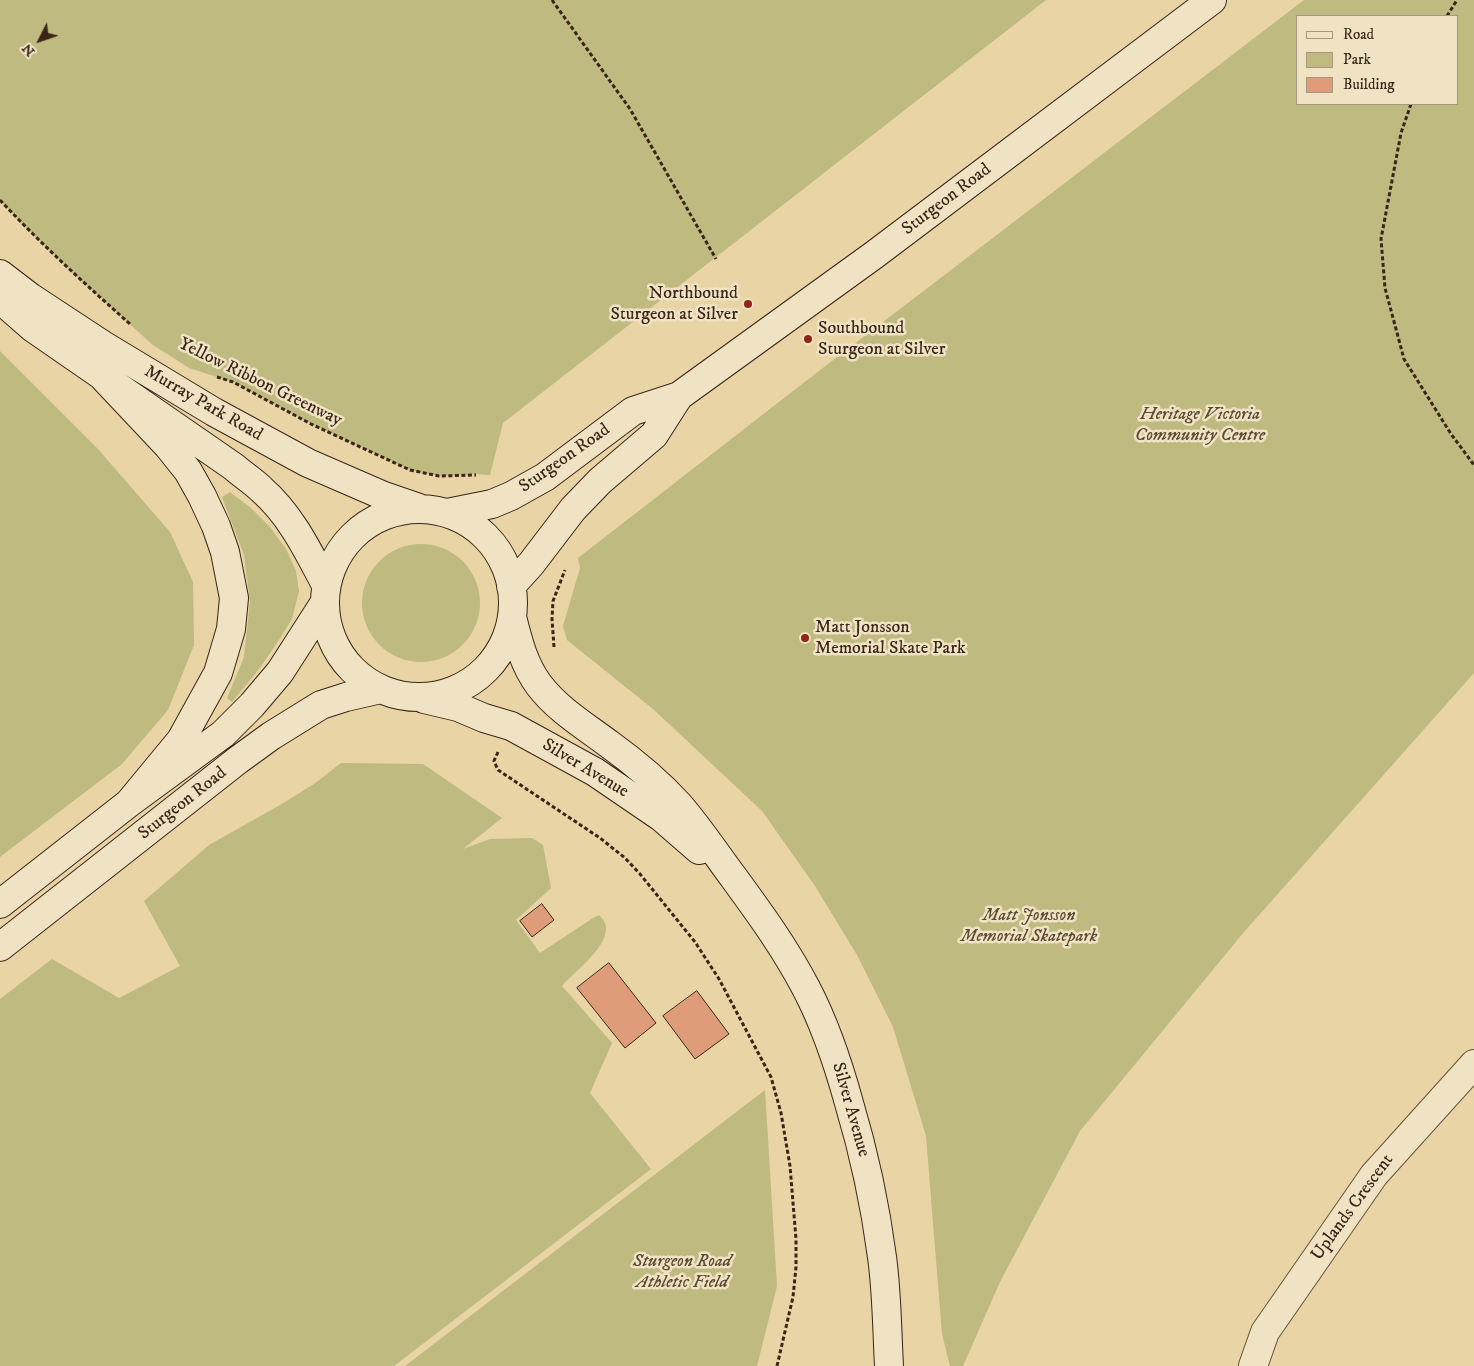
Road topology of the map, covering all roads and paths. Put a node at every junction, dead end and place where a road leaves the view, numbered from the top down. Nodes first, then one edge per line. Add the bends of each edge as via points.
1 (552, 0) edge
2 (1212, 0) edge
3 (1457, 0) edge
4 (1448, 15) edge
5 (1411, 105) edge
6 (0, 200) edge
7 (716, 259) dead end
8 (0, 274) edge
9 (0, 299) edge
10 (132, 326) dead end
11 (209, 374) dead end
12 (103, 377) junction
13 (680, 396) junction
14 (1474, 465) edge
15 (482, 475) dead end
16 (420, 509) junction
17 (446, 513) junction
18 (565, 568) dead end
19 (511, 586) junction
20 (325, 594) junction
21 (512, 617) junction
22 (554, 648) dead end
23 (381, 689) junction
24 (414, 697) junction
25 (500, 747) dead end
26 (128, 803) junction
27 (735, 880) junction
28 (0, 904) edge
29 (0, 947) edge
30 (1474, 1064) edge
31 (777, 1366) edge
32 (889, 1366) edge
33 (1253, 1366) edge

1 - 7 path via 630,109
2 - 13 main road, Sturgeon Road via 905,232
3 - 4 path
5 - 14 path via 1401,133 1381,239 1385,288 1404,359
6 - 10 path
8 - 16 main road, Murray Park Road via 30,298 214,412 308,463
9 - 12 main road, Murray Park Road via 33,328
11 - 15 path, Yellow Ribbon Greenway via 233,382 311,424 410,470 439,476
12 - 20 main road, Murray Park Road via 262,489 291,522 306,546
12 - 26 main road via 188,471 216,526 234,598 231,629 218,673 181,740
13 - 17 main road, Sturgeon Road via 633,410 546,477 511,496 492,504
13 - 19 main road, Sturgeon Road via 654,435 600,480
16 - 17 main road
16 - 20 main road via 390,513 360,529 338,554
17 - 19 main road via 477,528 489,540 499,554
18 - 22 path via 553,601
19 - 21 main road
20 - 23 main road via 326,620 340,654 365,680
20 - 26 main road, Sturgeon Road via 280,672 252,705 223,734
21 - 24 main road via 500,649 478,676 448,692
21 - 27 main road, Silver Avenue via 519,646 539,685 558,706 632,762 678,804
23 - 24 main road, Silver Avenue
23 - 29 main road, Sturgeon Road via 321,706 271,736
24 - 27 main road, Silver Avenue via 458,707 511,726 595,772 661,817
25 - 31 path via 494,761 498,770 625,858 678,920 719,979 771,1078 790,1166 796,1239 793,1297
26 - 28 main road, Sturgeon Road
27 - 32 main road, Silver Avenue via 783,947 807,990 827,1033 844,1082 876,1213 886,1298
30 - 33 main road, Uplands Crescent via 1374,1174 1265,1332

